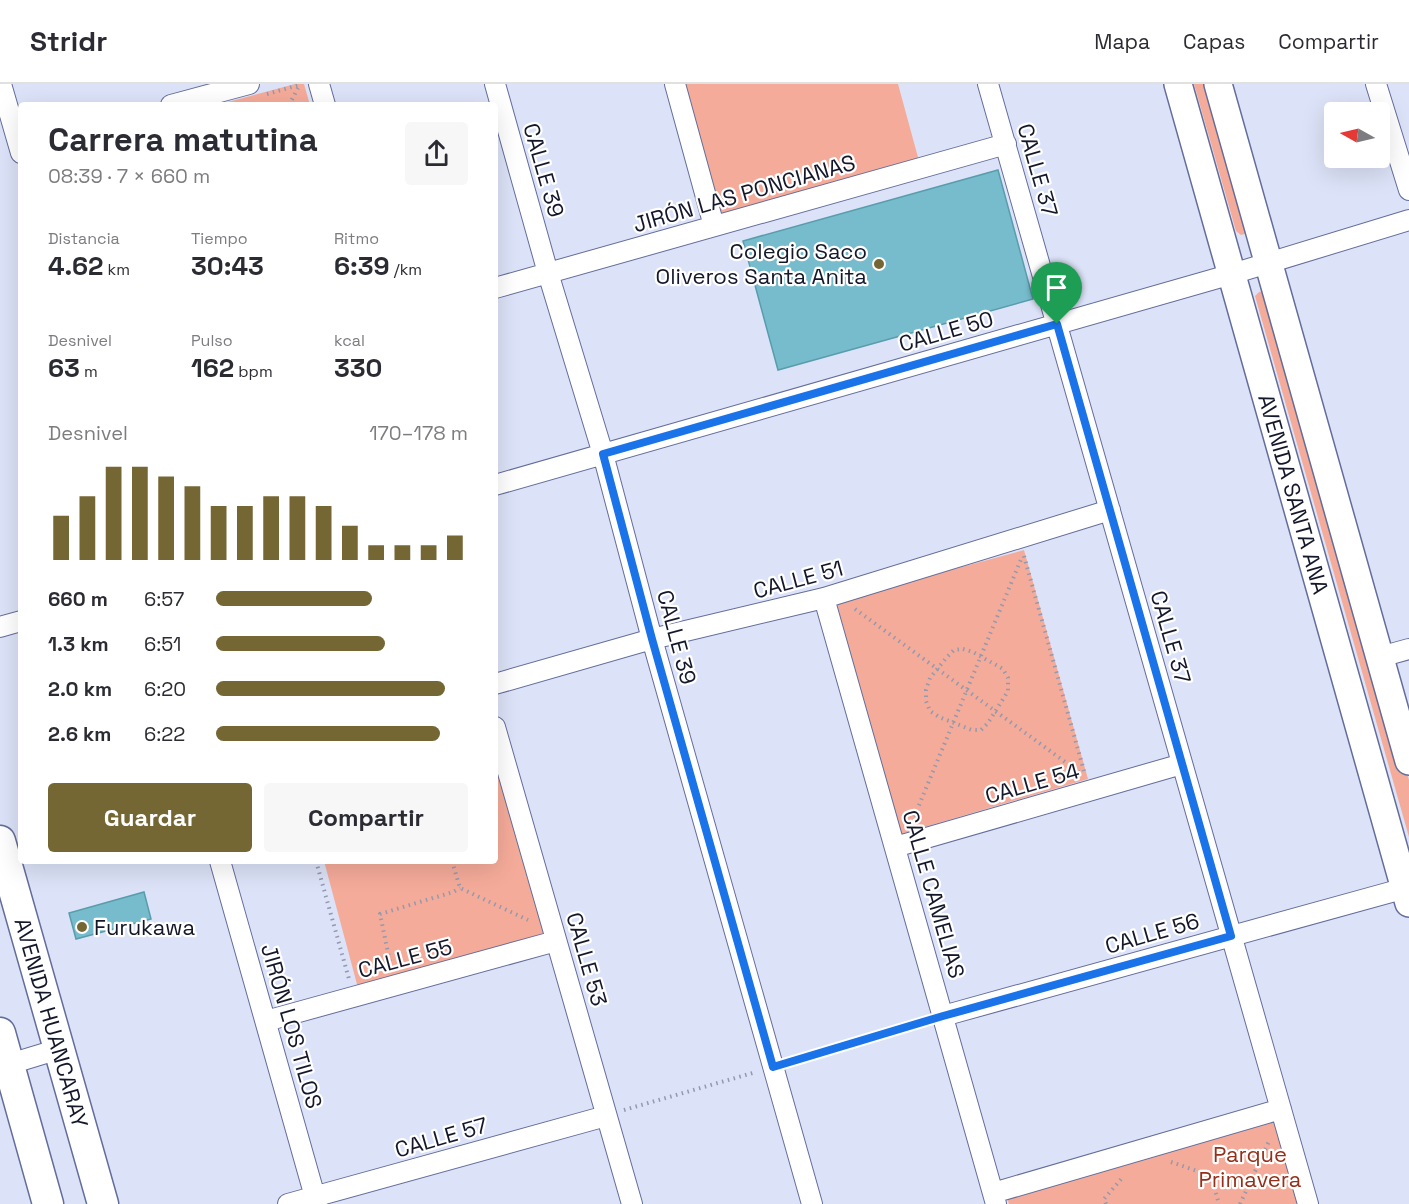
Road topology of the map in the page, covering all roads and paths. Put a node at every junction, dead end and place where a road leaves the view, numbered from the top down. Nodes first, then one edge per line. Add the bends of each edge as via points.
1 (1, 84) edge
2 (249, 84) edge
3 (309, 84) edge
4 (495, 84) edge
5 (675, 84) edge
6 (988, 84) edge
7 (1178, 84) edge
8 (1218, 84) edge
9 (1376, 84) edge
10 (182, 102) edge
11 (292, 102) edge
12 (323, 102) edge
13 (18, 141) edge
14 (1005, 144) junction
15 (1409, 190) edge
16 (1409, 220) edge
17 (714, 226) junction
18 (1268, 264) junction
19 (548, 273) junction
20 (1232, 274) junction
21 (498, 287) edge
22 (1057, 324) junction
23 (603, 454) junction
24 (498, 483) edge
25 (1110, 510) junction
26 (824, 598) junction
27 (847, 603) dead end
28 (18, 622) edge
29 (0, 627) edge
30 (652, 639) junction
31 (1409, 649) edge
32 (980, 657) junction
33 (1380, 657) junction
34 (938, 669) junction
35 (498, 683) edge
36 (967, 690) junction
37 (995, 710) junction
38 (954, 722) junction
39 (498, 737) edge
40 (1409, 761) edge
41 (1182, 764) junction
42 (911, 826) dead end
43 (0, 841) edge
44 (895, 847) junction
45 (221, 864) edge
46 (317, 864) edge
47 (453, 864) edge
48 (460, 888) junction
49 (1408, 892) edge
50 (554, 932) junction
51 (1231, 936) junction
52 (381, 971) dead end
53 (354, 997) junction
54 (943, 1016) junction
55 (266, 1022) junction
56 (0, 1033) edge
57 (59, 1049) junction
58 (4, 1065) edge
59 (773, 1067) junction
60 (1281, 1109) junction
61 (606, 1116) junction
62 (1269, 1140) dead end
63 (1165, 1160) dead end
64 (1127, 1172) dead end
65 (994, 1199) edge
66 (316, 1200) edge
67 (48, 1204) edge
68 (103, 1204) edge
69 (288, 1204) edge
70 (632, 1204) edge
71 (812, 1204) edge
72 (1106, 1204) edge
73 (1219, 1204) edge
74 (1240, 1204) edge
75 (1308, 1204) edge

1 - 13 street
2 - 10 street
3 - 11 path
3 - 12 street
4 - 19 street, CALLE 39
5 - 17 street
6 - 14 street, CALLE 37
7 - 20 street, AVENIDA SANTA ANA
8 - 18 street, AVENIDA SANTA ANA
9 - 15 street
14 - 17 street, JIRÓN LAS PONCIANAS
14 - 22 street, CALLE 37
16 - 18 street, CALLE 50
17 - 19 street, JIRÓN LAS PONCIANAS
18 - 20 street, CALLE 50
18 - 33 street, AVENIDA SANTA ANA
19 - 21 street, JIRÓN LAS PONCIANAS
19 - 23 street, CALLE 39
20 - 22 street, CALLE 50
20 - 49 street, AVENIDA SANTA ANA
22 - 23 street, CALLE 50
22 - 25 street, CALLE 37
23 - 24 street, CALLE 50
23 - 30 street, CALLE 39
25 - 26 street, CALLE 51
25 - 41 street, CALLE 37
26 - 30 street, CALLE 51
26 - 44 street, CALLE CAMELIAS
27 - 34 path
28 - 29 street
30 - 35 street, CALLE 51
30 - 59 street, CALLE 39
31 - 33 street
32 - 34 path via 963,649 954,650
32 - 36 path
32 - 37 path via 1003,669 1008,678 1008,691
32 - 37 path via 1023,554 1086,777
33 - 40 street, AVENIDA SANTA ANA
34 - 36 path
34 - 38 path via 930,678 926,701 930,711
36 - 37 path
36 - 38 path
37 - 38 path via 981,730
38 - 42 path
39 - 50 street, CALLE 53
41 - 44 street, CALLE 54
41 - 51 street, CALLE 37
43 - 57 main road, AVENIDA HUANCARAY
44 - 54 street, CALLE CAMELIAS
45 - 55 street, JIRÓN LOS TILOS
46 - 53 path
47 - 48 path
48 - 50 path
48 - 52 path via 380,914 392,968
49 - 51 street, CALLE 56
50 - 53 street, CALLE 55
50 - 61 street, CALLE 53
51 - 54 street, CALLE 56
51 - 60 street, CALLE 37
53 - 55 street, CALLE 55
54 - 59 path
54 - 65 street, CALLE CAMELIAS
55 - 66 street, JIRÓN LOS TILOS
56 - 58 main road
57 - 58 street
57 - 68 main road, AVENIDA HUANCARAY
58 - 67 main road
59 - 61 path
59 - 71 street, CALLE 39
60 - 65 street
60 - 75 street, CALLE 37
61 - 66 street, CALLE 57
61 - 70 street, CALLE 53
62 - 74 path
63 - 73 path via 1211,1176
64 - 72 path via 1104,1199
66 - 69 street, CALLE 57

